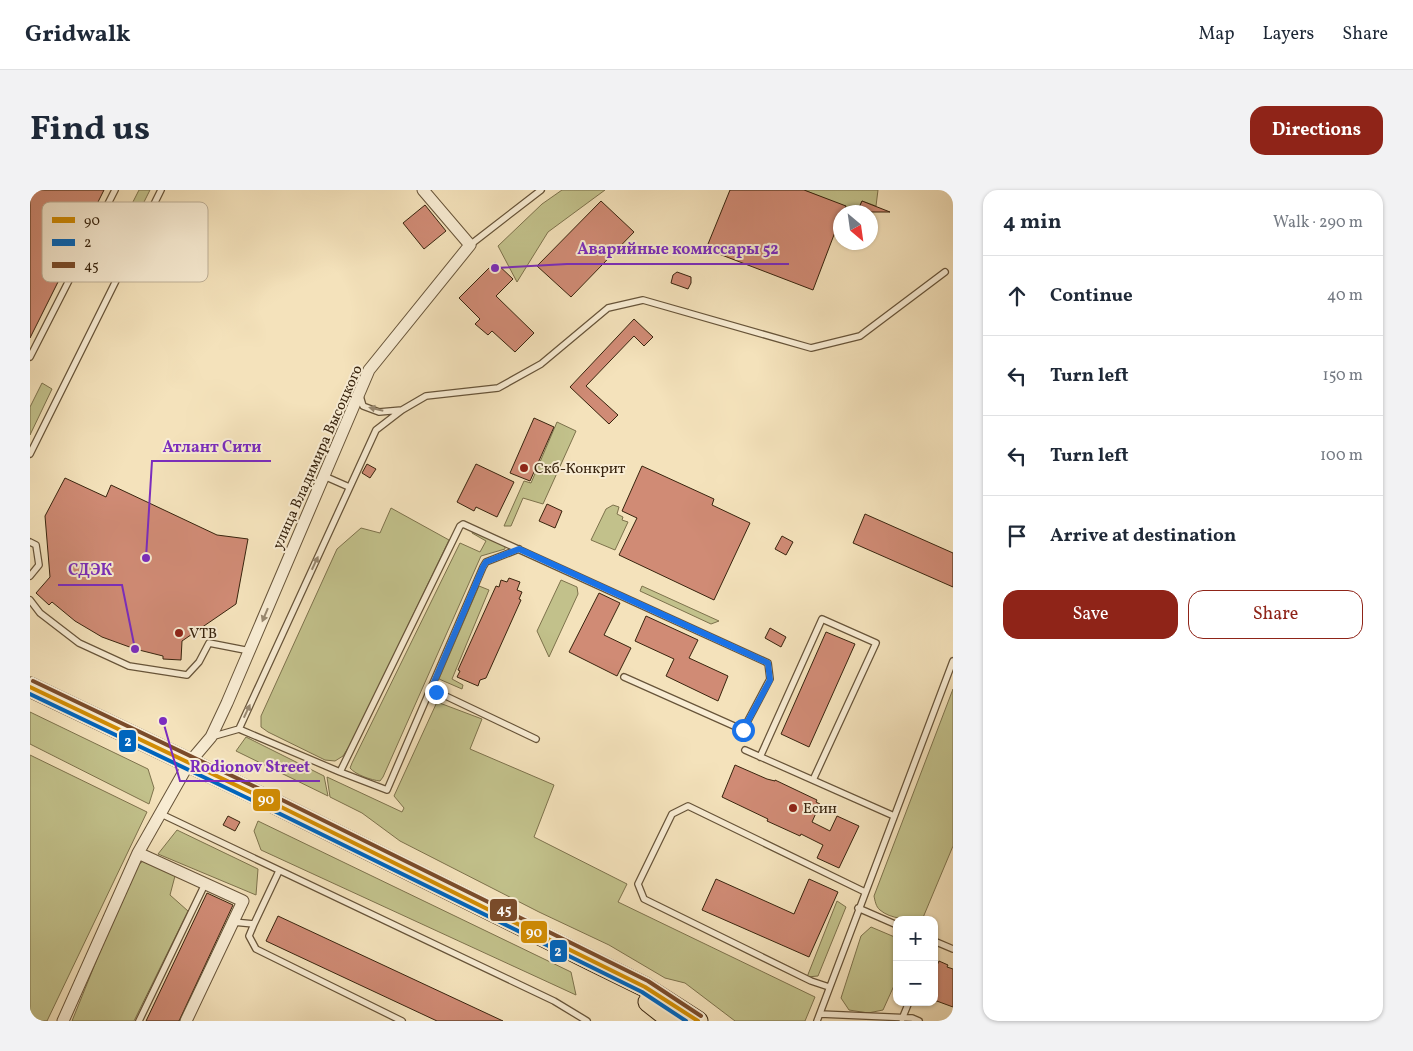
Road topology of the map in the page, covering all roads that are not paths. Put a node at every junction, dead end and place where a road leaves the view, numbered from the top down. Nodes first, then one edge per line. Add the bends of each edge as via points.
1 (115, 190) edge
2 (161, 190) edge
3 (423, 190) edge
4 (541, 190) edge
5 (109, 202) edge
6 (155, 202) edge
7 (470, 245) junction
8 (945, 272) dead end
9 (68, 282) edge
10 (115, 282) edge
11 (30, 357) edge
12 (359, 393) junction
13 (402, 410) junction
14 (30, 454) edge
15 (324, 476) junction
16 (350, 487) junction
17 (30, 542) edge
18 (519, 549) junction
19 (30, 576) edge
20 (30, 600) edge
21 (250, 651) junction
22 (953, 661) edge
23 (624, 677) dead end
24 (30, 687) edge
25 (431, 689) junction
26 (239, 729) junction
27 (211, 737) junction
28 (536, 739) dead end
29 (745, 750) dead end
30 (760, 757) junction
31 (189, 763) junction
32 (340, 772) junction
33 (814, 780) junction
34 (159, 813) junction
35 (894, 816) junction
36 (138, 853) junction
37 (279, 871) junction
38 (205, 884) junction
39 (865, 892) junction
40 (858, 908) junction
41 (233, 922) junction
42 (893, 922) edge
43 (254, 924) junction
44 (938, 943) edge
45 (953, 949) edge
46 (590, 960) junction
47 (829, 987) junction
48 (907, 1006) edge
49 (820, 1014) junction
50 (902, 1019) edge
51 (63, 1021) edge
52 (139, 1021) edge
53 (186, 1021) edge
54 (402, 1021) edge
55 (587, 1021) edge
56 (672, 1021) edge
57 (698, 1021) edge
58 (817, 1021) edge
59 (919, 1021) edge

1 - 5 lane
2 - 6 lane
3 - 7 street
4 - 7 lane
7 - 12 street, улица Владимира Высоцкого via 369,370
8 - 13 lane via 860,336 811,348 643,300 608,308 541,364 498,388 426,396
9 - 11 lane
10 - 14 lane
13 -> 12 lane via 379,412 363,406
12 - 15 street, улица Владимира Высоцкого
13 - 16 lane via 376,430
15 - 16 lane
15 -> 21 street, улица Владимира Высоцкого
26 -> 16 lane
17 - 19 lane via 36,545 39,565
18 - 23 lane via 768,663 770,680 743,730
18 - 25 lane via 486,562
18 - 32 lane via 466,524 460,526
20 - 21 lane via 40,613 79,643 129,666 187,675 199,662 209,643
21 - 27 street, улица Владимира Высоцкого
22 - 35 lane
24 - 31 main road
25 - 28 lane
25 - 32 lane via 387,790
26 - 27 lane
26 - 32 lane
27 - 31 street, улица Владимира Высоцкого
29 - 30 lane
30 - 33 lane
30 - 33 lane via 822,618 876,643
31 - 34 street, улица Владимира Высоцкого
31 - 46 main road
33 - 35 lane
34 - 36 street, улица Владимира Высоцкого
34 - 37 lane
35 - 39 lane
36 - 38 street
36 - 51 street, улица Владимира Высоцкого
37 - 43 lane
37 - 55 lane via 554,1001
38 - 41 street via 243,901
38 - 52 lane
39 - 40 lane
39 - 47 lane via 688,806 672,814 638,884 644,899
40 - 42 lane
40 - 47 lane
41 - 43 lane
41 - 53 street
43 - 54 lane via 250,936 256,950
44 - 45 lane
46 - 56 main road
46 - 57 main road via 645,987
47 - 49 lane
48 - 50 lane
49 - 50 lane
49 - 58 lane
50 - 59 lane

